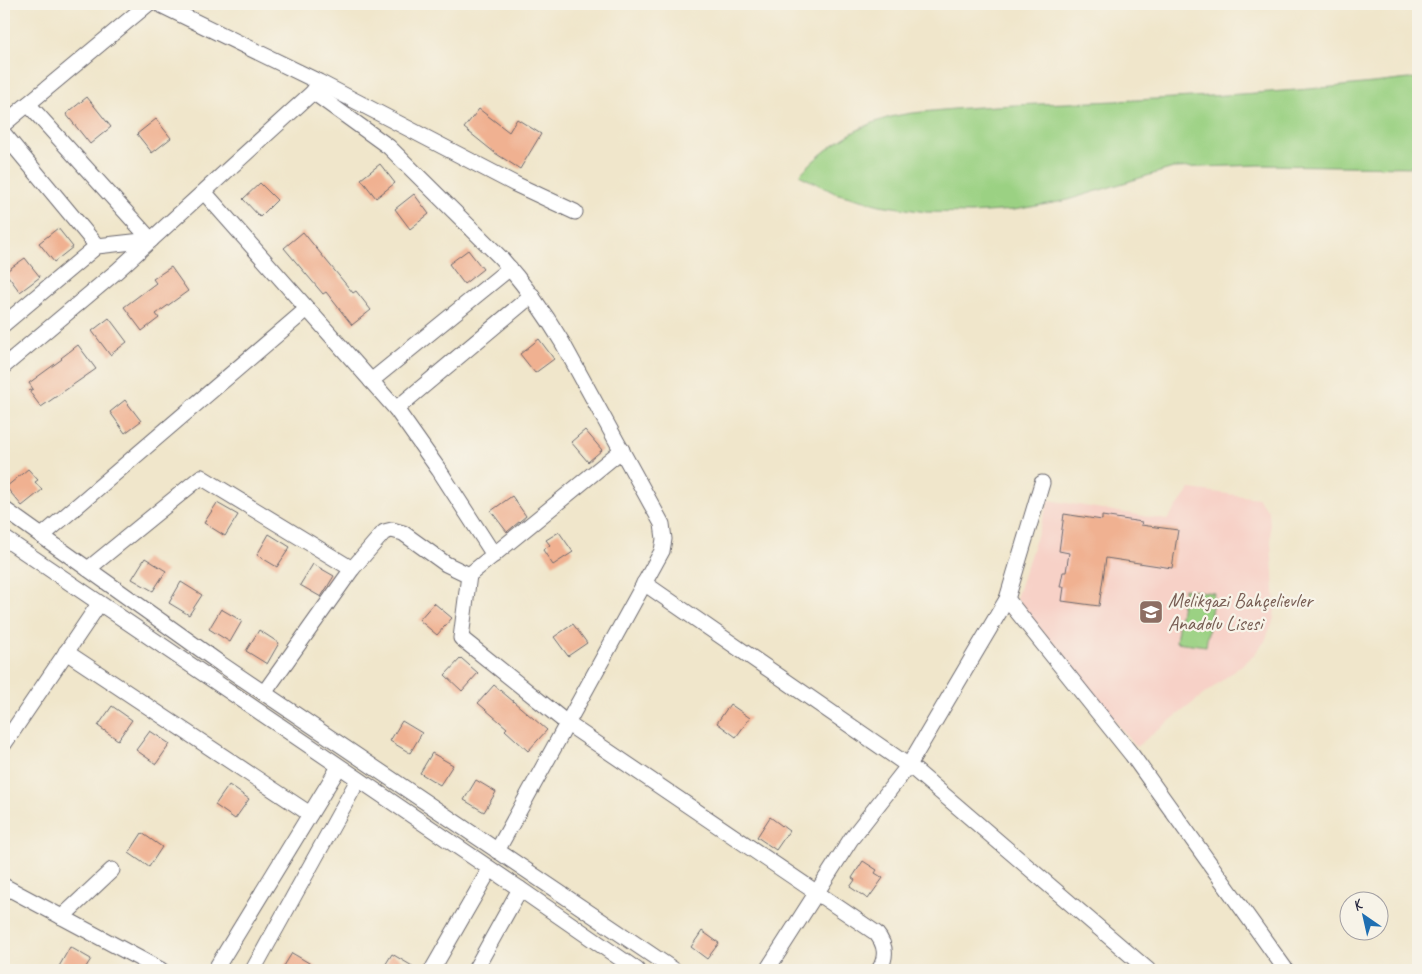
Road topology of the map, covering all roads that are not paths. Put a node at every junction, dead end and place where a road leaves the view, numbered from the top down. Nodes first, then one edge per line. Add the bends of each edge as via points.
1 (148, 4) edge
2 (159, 4) edge
3 (316, 87) junction
4 (28, 104) junction
5 (4, 124) edge
6 (4, 134) edge
7 (204, 192) junction
8 (575, 212) dead end
9 (151, 240) junction
10 (97, 246) junction
11 (510, 268) junction
12 (532, 295) junction
13 (307, 309) junction
14 (4, 324) edge
15 (4, 366) edge
16 (371, 381) junction
17 (396, 409) junction
18 (622, 450) junction
19 (1042, 483) dead end
20 (4, 509) edge
21 (42, 536) junction
22 (4, 538) edge
23 (494, 555) junction
24 (88, 569) junction
25 (352, 569) junction
26 (469, 575) junction
27 (644, 583) junction
28 (1007, 599) junction
29 (99, 604) junction
30 (66, 652) junction
31 (264, 693) junction
32 (568, 724) junction
33 (4, 744) edge
34 (909, 765) junction
35 (339, 767) junction
36 (358, 780) junction
37 (310, 814) junction
38 (497, 851) junction
39 (490, 869) junction
40 (112, 870) dead end
41 (4, 886) edge
42 (520, 889) junction
43 (817, 893) junction
44 (62, 917) junction
45 (161, 970) edge
46 (215, 970) edge
47 (253, 970) edge
48 (432, 970) edge
49 (474, 970) edge
50 (637, 970) edge
51 (674, 970) edge
52 (767, 970) edge
53 (879, 970) edge
54 (1148, 970) edge
55 (1286, 970) edge

1 - 4 street
2 - 3 street
3 - 7 street
3 - 8 street
3 - 11 street via 389,147
4 - 5 street
4 - 9 street
6 - 10 street
7 - 9 street
7 - 13 street
9 - 10 street
9 - 15 street
10 - 14 street
11 - 12 street
11 - 16 street
12 - 17 street
12 - 18 street
13 - 16 street
13 - 21 street
16 - 17 street
17 - 23 street
18 - 23 street
18 - 27 street via 659,516 664,532 662,551
19 - 28 street
20 - 21 street
21 - 24 street
22 - 29 street
23 - 26 street
24 - 25 street via 201,477
24 - 31 street
25 - 26 street via 381,535 392,530 403,533 446,564
25 - 31 street
26 - 32 street via 461,638
27 - 32 street
27 - 34 street
28 - 34 street
28 - 55 street via 1132,755
29 - 30 street
29 - 35 street
30 - 33 street
30 - 37 street
31 - 38 street
32 - 38 street
32 - 43 street
34 - 43 street via 851,839
34 - 54 street
35 - 36 street
35 - 37 street
36 - 39 street
36 - 47 street
37 - 46 street
38 - 51 street
39 - 42 street
39 - 48 street
40 - 44 street
41 - 44 street
42 - 49 street
42 - 50 street
43 - 52 street
43 - 53 street via 876,933 883,944 884,956
44 - 45 street

